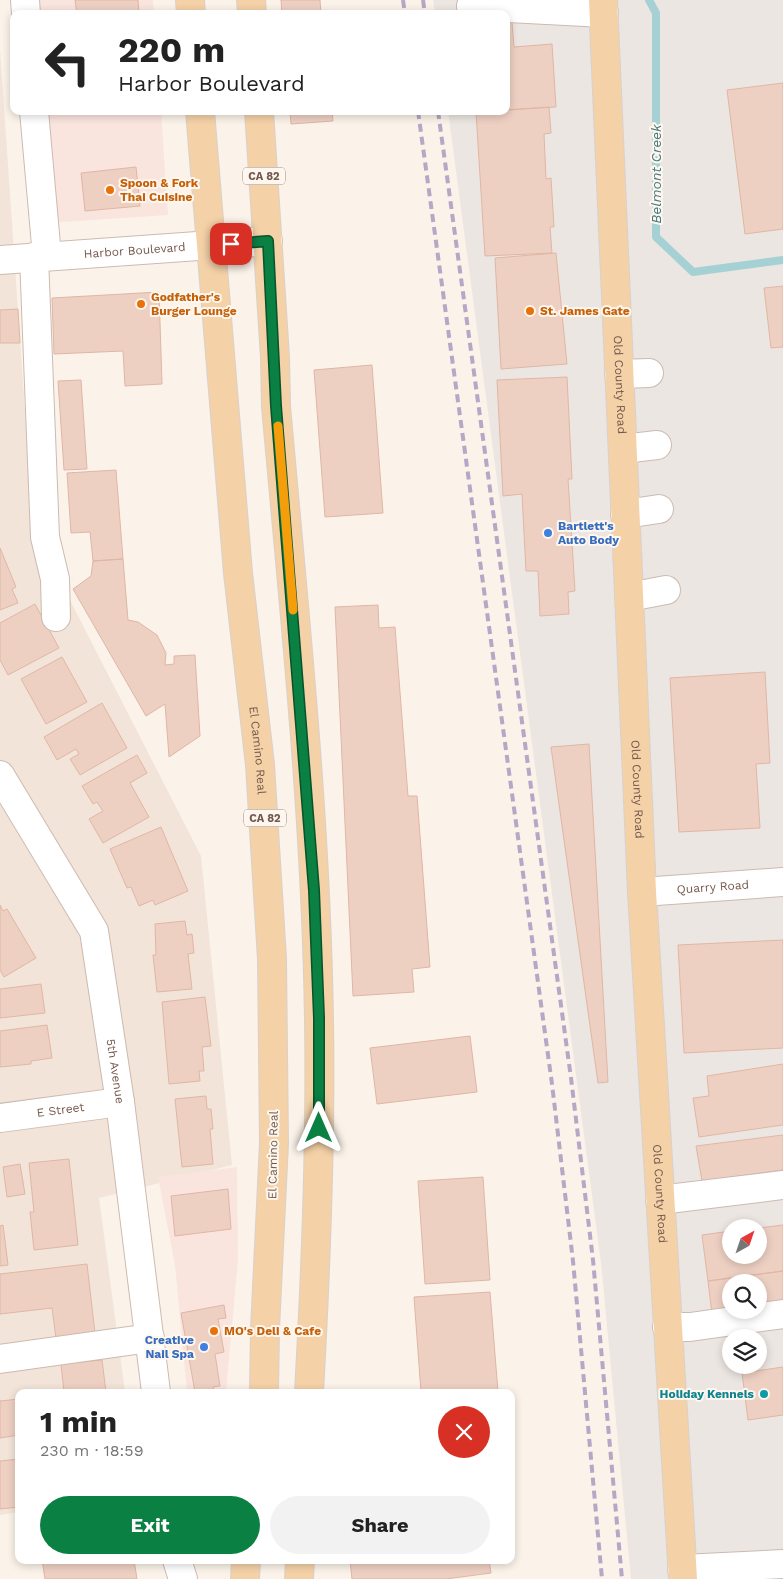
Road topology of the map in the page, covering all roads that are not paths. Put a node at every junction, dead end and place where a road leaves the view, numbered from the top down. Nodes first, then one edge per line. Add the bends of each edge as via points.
1 (471, 6) dead end
2 (604, 6) edge
3 (34, 115) edge
4 (200, 115) edge
5 (259, 115) edge
6 (268, 241) junction
7 (212, 246) junction
8 (40, 257) junction
9 (0, 260) edge
10 (649, 373) dead end
11 (619, 374) junction
12 (657, 445) dead end
13 (623, 449) junction
14 (659, 509) dead end
15 (625, 514) junction
16 (666, 590) dead end
17 (629, 596) junction
18 (56, 617) dead end
19 (0, 775) edge
20 (783, 882) edge
21 (642, 892) junction
22 (120, 1102) junction
23 (0, 1118) edge
24 (783, 1185) edge
25 (660, 1200) junction
26 (783, 1314) edge
27 (667, 1327) junction
28 (150, 1338) junction
29 (0, 1359) edge
30 (156, 1389) edge
31 (264, 1389) edge
32 (309, 1389) edge
33 (178, 1564) edge
34 (246, 1564) edge
35 (300, 1564) edge
36 (783, 1564) edge
37 (682, 1574) edge
38 (183, 1579) edge
39 (245, 1579) edge
40 (299, 1579) edge

1 - 2 street
2 - 11 main road, Old County Road
3 - 8 street
4 - 7 main road, El Camino Real / CA 82
5 - 6 main road, CA 82
6 - 7 street, Harbor Boulevard
6 - 32 main road, CA 82 via 276,406 312,864 319,1018 318,1215
7 - 8 street, Harbor Boulevard
7 - 31 main road, El Camino Real / CA 82 via 238,573 260,765 272,959 274,1143
8 - 9 street, Harbor Boulevard
8 - 18 street via 45,537 55,578
10 - 11 street
11 - 13 main road, Old County Road
12 - 13 street
13 - 15 main road, Old County Road
14 - 15 street
15 - 17 main road, Old County Road
16 - 17 street
17 - 21 main road, Old County Road
19 - 22 street, 5th Avenue via 94,931
20 - 21 street, Quarry Road
21 - 25 main road, Old County Road
22 - 23 street, E Street
22 - 28 street, 5th Avenue
24 - 25 street
25 - 27 main road, Old County Road
26 - 27 street via 690,1327
27 - 37 main road, Old County Road
28 - 29 street
28 - 30 street, 5th Avenue
33 - 38 street
34 - 39 main road
35 - 40 main road
36 - 37 street

